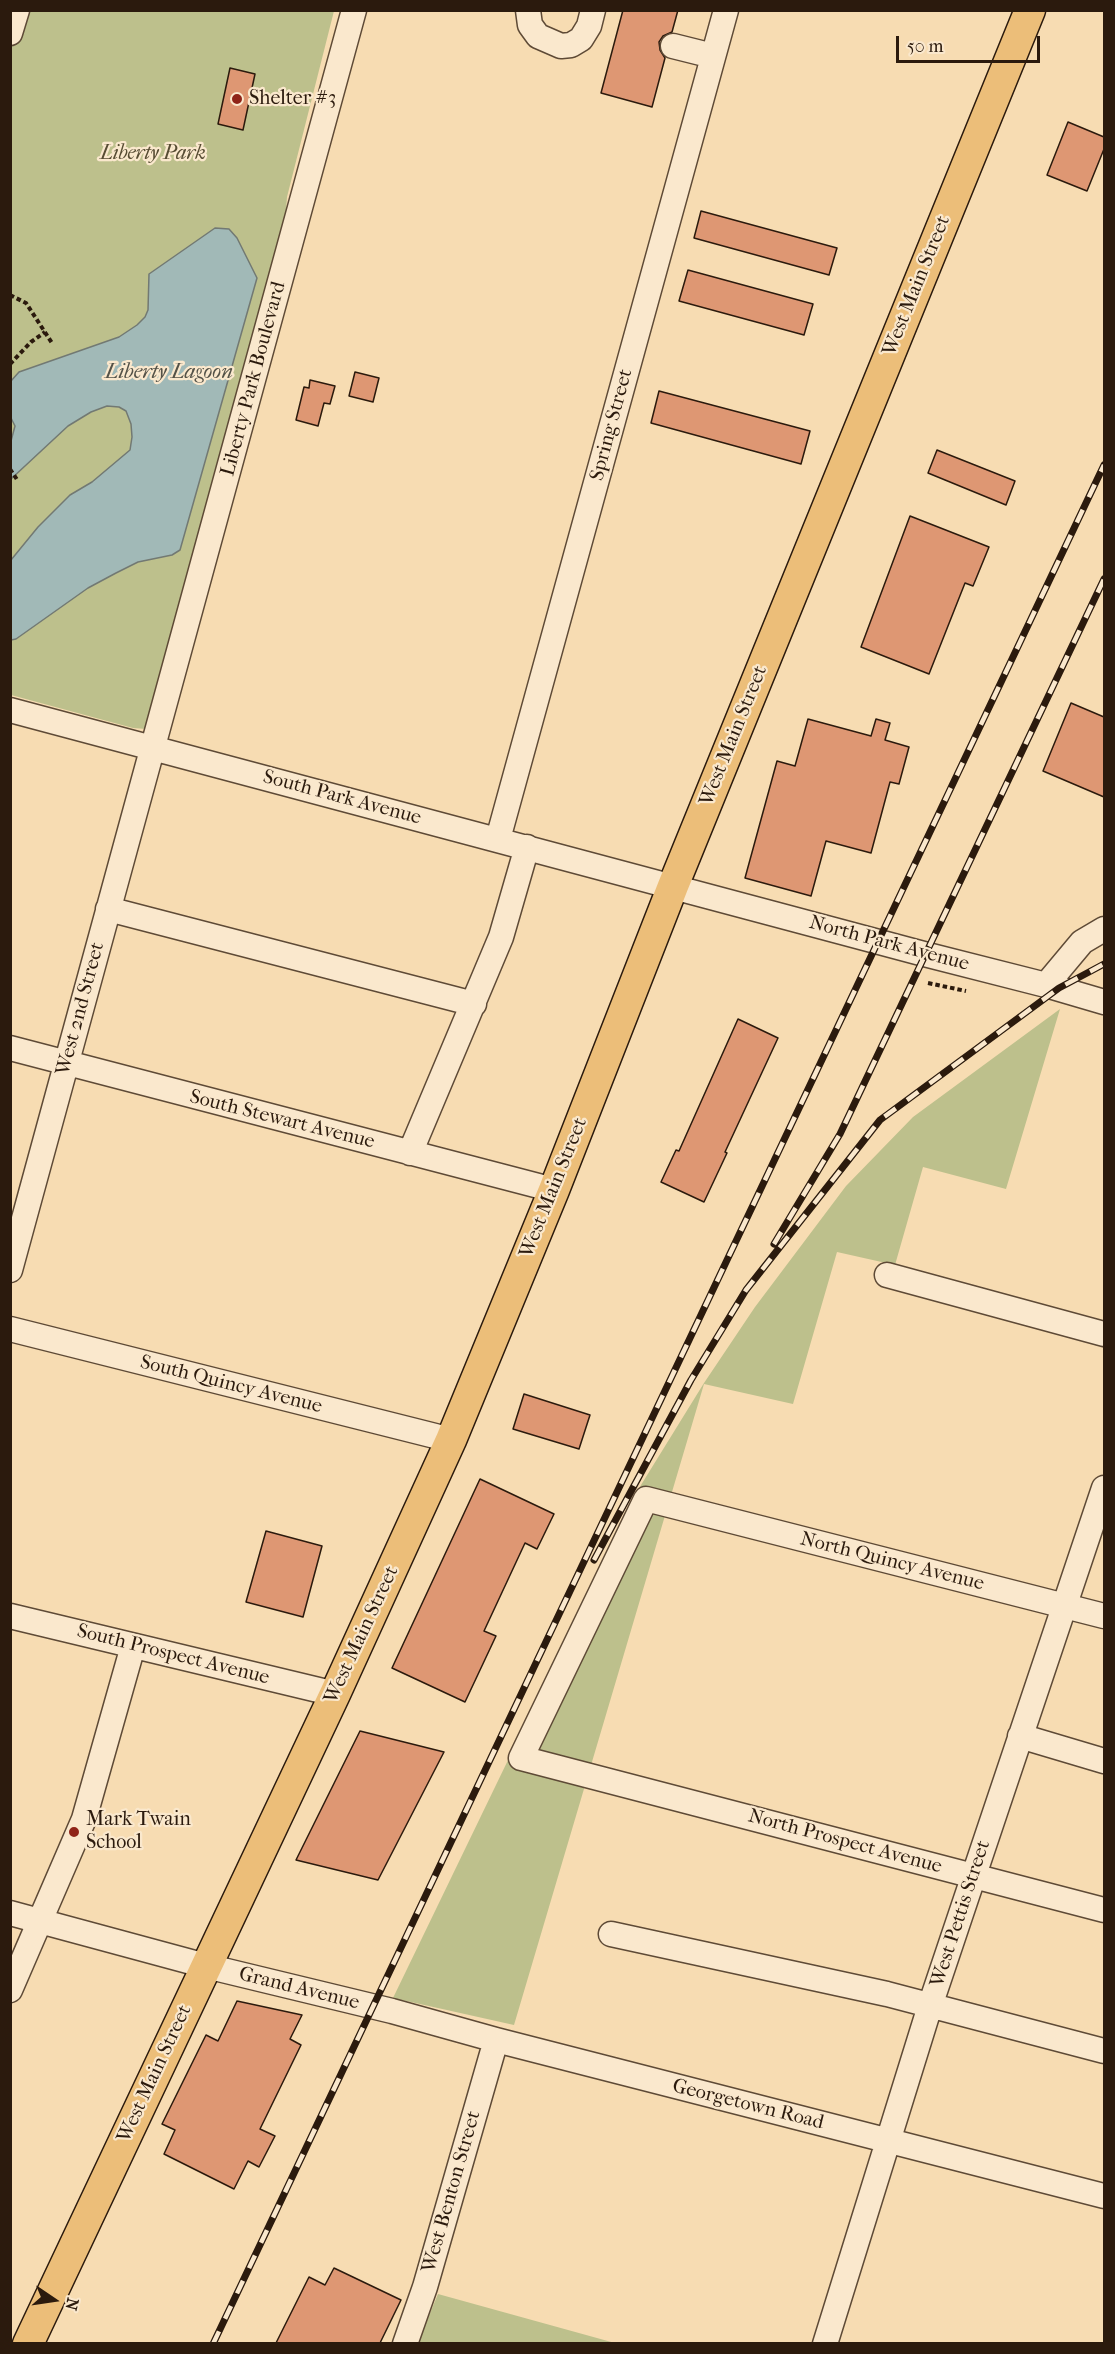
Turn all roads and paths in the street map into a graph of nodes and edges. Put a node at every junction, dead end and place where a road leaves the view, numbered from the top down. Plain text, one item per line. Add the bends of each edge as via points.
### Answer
1 (17, 10) edge
2 (354, 10) edge
3 (528, 10) edge
4 (593, 10) edge
5 (726, 10) edge
6 (1030, 10) edge
7 (10, 33) edge
8 (672, 46) dead end
9 (713, 56) junction
10 (10, 295) edge
11 (45, 332) junction
12 (52, 343) dead end
13 (10, 364) edge
14 (10, 469) edge
15 (18, 481) dead end
16 (10, 710) edge
17 (152, 747) junction
18 (498, 839) junction
19 (527, 847) junction
20 (673, 886) junction
21 (108, 909) junction
22 (1104, 929) edge
23 (928, 983) dead end
24 (1047, 985) junction
25 (966, 991) dead end
26 (1104, 1002) edge
27 (474, 1004) junction
28 (10, 1048) edge
29 (67, 1063) junction
30 (410, 1152) junction
31 (554, 1190) junction
32 (10, 1270) edge
33 (887, 1275) dead end
34 (10, 1329) edge
35 (1104, 1334) edge
36 (451, 1440) junction
37 (1104, 1488) edge
38 (1064, 1606) junction
39 (10, 1616) edge
40 (1104, 1616) edge
41 (578, 1640) joint
42 (133, 1646) junction
43 (335, 1694) junction
44 (1020, 1736) junction
45 (1104, 1761) edge
46 (973, 1876) junction
47 (1104, 1910) edge
48 (10, 1913) edge
49 (41, 1921) junction
50 (611, 1934) dead end
51 (207, 1966) junction
52 (10, 1990) edge
53 (930, 2006) junction
54 (392, 2011) joint
55 (496, 2040) junction
56 (1104, 2051) edge
57 (888, 2141) junction
58 (1104, 2196) edge
59 (28, 2343) edge
60 (405, 2343) edge
61 (825, 2343) edge

1 - 7 street
2 - 17 street, Liberty Park Boulevard
3 - 4 street via 530,26 538,36 561,46 580,39
5 - 9 street, Spring Street
6 - 20 main road, West Main Street
8 - 9 street
9 - 18 street, Spring Street
10 - 11 path via 26,303
11 - 12 path
11 - 13 path
14 - 15 path
16 - 17 street, South Park Avenue
17 - 18 street, South Park Avenue
17 - 21 street, West 2nd Street
18 - 19 street, South Park Avenue
19 - 20 street, South Park Avenue
19 - 27 street via 501,936
20 - 24 street, North Park Avenue
20 - 31 main road, West Main Street
21 - 27 street
21 - 29 street, West 2nd Street
22 - 24 street via 1082,942
23 - 25 path
24 - 26 street, North Park Avenue
27 - 30 street
28 - 29 street, South Stewart Avenue
29 - 30 street, South Stewart Avenue
29 - 32 street, West 2nd Street
30 - 31 street, South Stewart Avenue
31 - 36 main road, West Main Street
33 - 35 street
34 - 36 street, South Quincy Avenue
36 - 43 main road, West Main Street
37 - 38 street, West Pettis Street
38 - 40 street, North Quincy Avenue
38 - 41 street, North Quincy Avenue via 646,1499
38 - 44 street, West Pettis Street
39 - 42 street, South Prospect Avenue
41 - 46 street, North Prospect Avenue via 521,1758
42 - 43 street, South Prospect Avenue
42 - 49 street via 84,1819
43 - 51 main road, West Main Street
44 - 45 street
44 - 46 street, West Pettis Street
46 - 47 street, North Prospect Avenue
46 - 53 street, West Pettis Street
48 - 49 street, Grand Avenue
49 - 51 street, Grand Avenue
49 - 52 street
50 - 53 street
51 - 54 street, Grand Avenue
51 - 59 main road, West Main Street
53 - 56 street
53 - 57 street, West Pettis Street
54 - 55 street, Georgetown Road
55 - 57 street, Georgetown Road
55 - 60 street, West Benton Street via 425,2287
57 - 58 street, Georgetown Road
57 - 61 street, West Pettis Street

